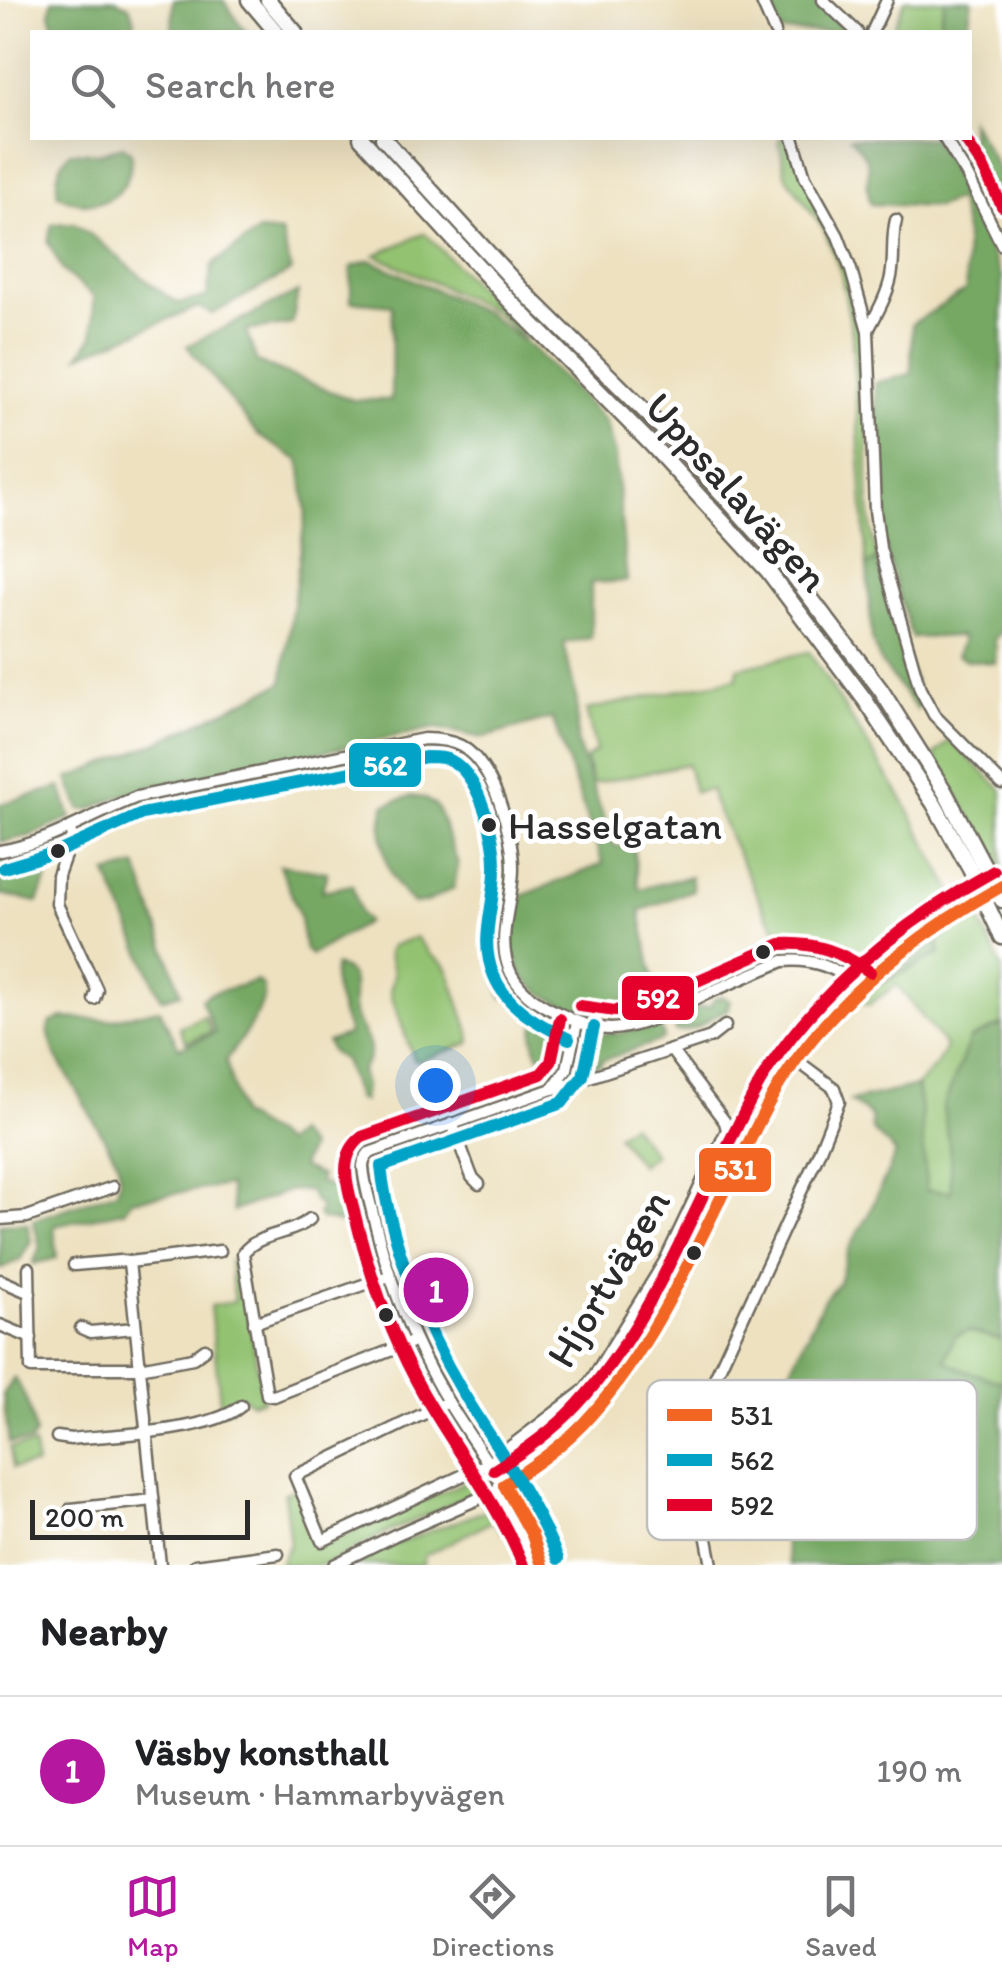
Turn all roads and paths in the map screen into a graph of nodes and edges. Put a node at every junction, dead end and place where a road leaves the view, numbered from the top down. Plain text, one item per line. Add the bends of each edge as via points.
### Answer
1 (249, 0) edge
2 (268, 0) edge
3 (760, 0) edge
4 (823, 0) edge
5 (887, 0) edge
6 (274, 30) edge
7 (293, 30) edge
8 (774, 30) edge
9 (856, 30) edge
10 (873, 30) edge
11 (363, 140) edge
12 (384, 140) edge
13 (793, 140) edge
14 (945, 140) edge
15 (896, 220) dead end
16 (1002, 245) edge
17 (868, 331) junction
18 (1002, 784) edge
19 (69, 828) junction
20 (0, 851) edge
21 (974, 900) dead end
22 (1002, 900) edge
23 (1002, 937) edge
24 (860, 986) junction
25 (94, 999) dead end
26 (577, 1022) junction
27 (725, 1026) dead end
28 (670, 1050) junction
29 (796, 1060) junction
30 (552, 1089) junction
31 (452, 1123) junction
32 (479, 1184) dead end
33 (113, 1187) dead end
34 (0, 1219) edge
35 (310, 1219) dead end
36 (220, 1250) dead end
37 (129, 1262) junction
38 (74, 1264) dead end
39 (28, 1268) dead end
40 (388, 1276) junction
41 (0, 1280) edge
42 (30, 1293) junction
43 (254, 1323) junction
44 (0, 1325) edge
45 (81, 1328) dead end
46 (135, 1328) junction
47 (31, 1338) junction
48 (415, 1341) junction
49 (205, 1349) dead end
50 (139, 1368) junction
51 (714, 1380) edge
52 (448, 1402) junction
53 (241, 1406) dead end
54 (146, 1432) junction
55 (56, 1438) dead end
56 (488, 1463) junction
57 (504, 1486) junction
58 (153, 1500) junction
59 (71, 1509) dead end
60 (706, 1540) edge
61 (278, 1554) dead end
62 (160, 1565) edge
63 (196, 1565) edge
64 (334, 1565) edge
65 (542, 1565) edge
66 (710, 1565) edge

1 - 6 highway
2 - 7 highway
3 - 8 street
4 - 9 street
5 - 10 street
11 - 23 highway, Uppsalavägen via 768,571 934,804
12 - 22 highway, Uppsalavägen via 780,558 881,690
13 - 17 street via 838,236
14 - 16 street
15 - 17 street via 892,275
17 - 18 street via 874,510 920,688 934,715
19 - 20 street
19 - 25 street via 57,904 97,990
19 - 26 street via 137,797 424,739 450,741 481,764 511,844 503,934 509,970 522,991
21 - 24 street
24 - 26 street via 816,962 783,960 643,1024 615,1029
24 - 29 street
26 - 30 street via 567,1069
27 - 28 street
28 - 30 street
28 - 56 street, Hjortvägen via 725,1122 725,1136 662,1265 586,1388
29 - 51 street via 834,1088 839,1102
29 - 57 street via 647,1342 603,1404
30 - 31 street
31 - 32 street
31 - 40 street via 364,1160
33 - 34 street via 27,1217
35 - 43 street via 250,1243 242,1253
36 - 37 street
37 - 38 street
37 - 46 street
39 - 42 street
40 - 43 street
40 - 48 street
41 - 42 street
42 - 47 street
43 - 48 street via 267,1395 274,1396
44 - 47 street
45 - 46 street
46 - 50 street
47 - 50 street via 31,1368
48 - 52 street
49 - 50 street via 193,1358
50 - 54 street
52 - 56 street
52 - 56 street, Hjortvägen via 295,1476 322,1541
53 - 54 street via 188,1426
54 - 55 street
54 - 58 street
56 - 57 street
57 - 64 street
57 - 65 street
58 - 59 street
58 - 62 street
60 - 66 street
61 - 63 street

